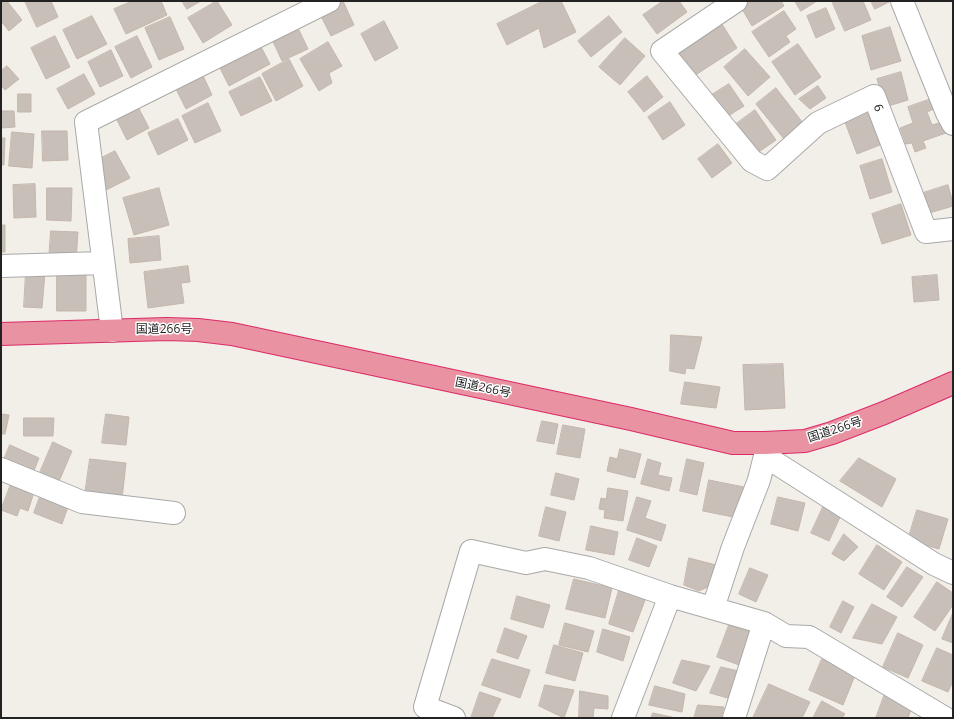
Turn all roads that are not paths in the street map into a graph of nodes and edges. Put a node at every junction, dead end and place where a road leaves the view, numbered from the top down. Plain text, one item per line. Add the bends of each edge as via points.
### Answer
1 (329, 1) edge
2 (736, 1) edge
3 (902, 1) edge
4 (953, 124) edge
5 (953, 229) edge
6 (104, 263) junction
7 (1, 266) edge
8 (112, 331) junction
9 (1, 334) edge
10 (953, 383) edge
11 (765, 450) junction
12 (1, 469) edge
13 (174, 513) dead end
14 (953, 572) edge
15 (670, 596) junction
16 (713, 608) junction
17 (764, 623) junction
18 (454, 718) edge
19 (623, 718) edge
20 (734, 718) edge
21 (945, 718) edge

1 - 6 street via 86,122
2 - 5 street, 6 via 662,51 752,161 767,169 818,123 874,96 926,232
3 - 4 street
6 - 7 street
6 - 8 street
8 - 9 highway, 国道266号
8 - 11 highway, 国道266号 via 175,329 232,334
10 - 11 highway, 国道266号 via 832,433
11 - 14 street via 934,564
11 - 16 street via 759,480 732,547
12 - 13 street via 82,502
15 - 16 street
15 - 18 street via 589,568 545,559 526,563 471,551 425,707
15 - 19 street
16 - 17 street
17 - 20 street
17 - 21 street via 786,636 809,637

